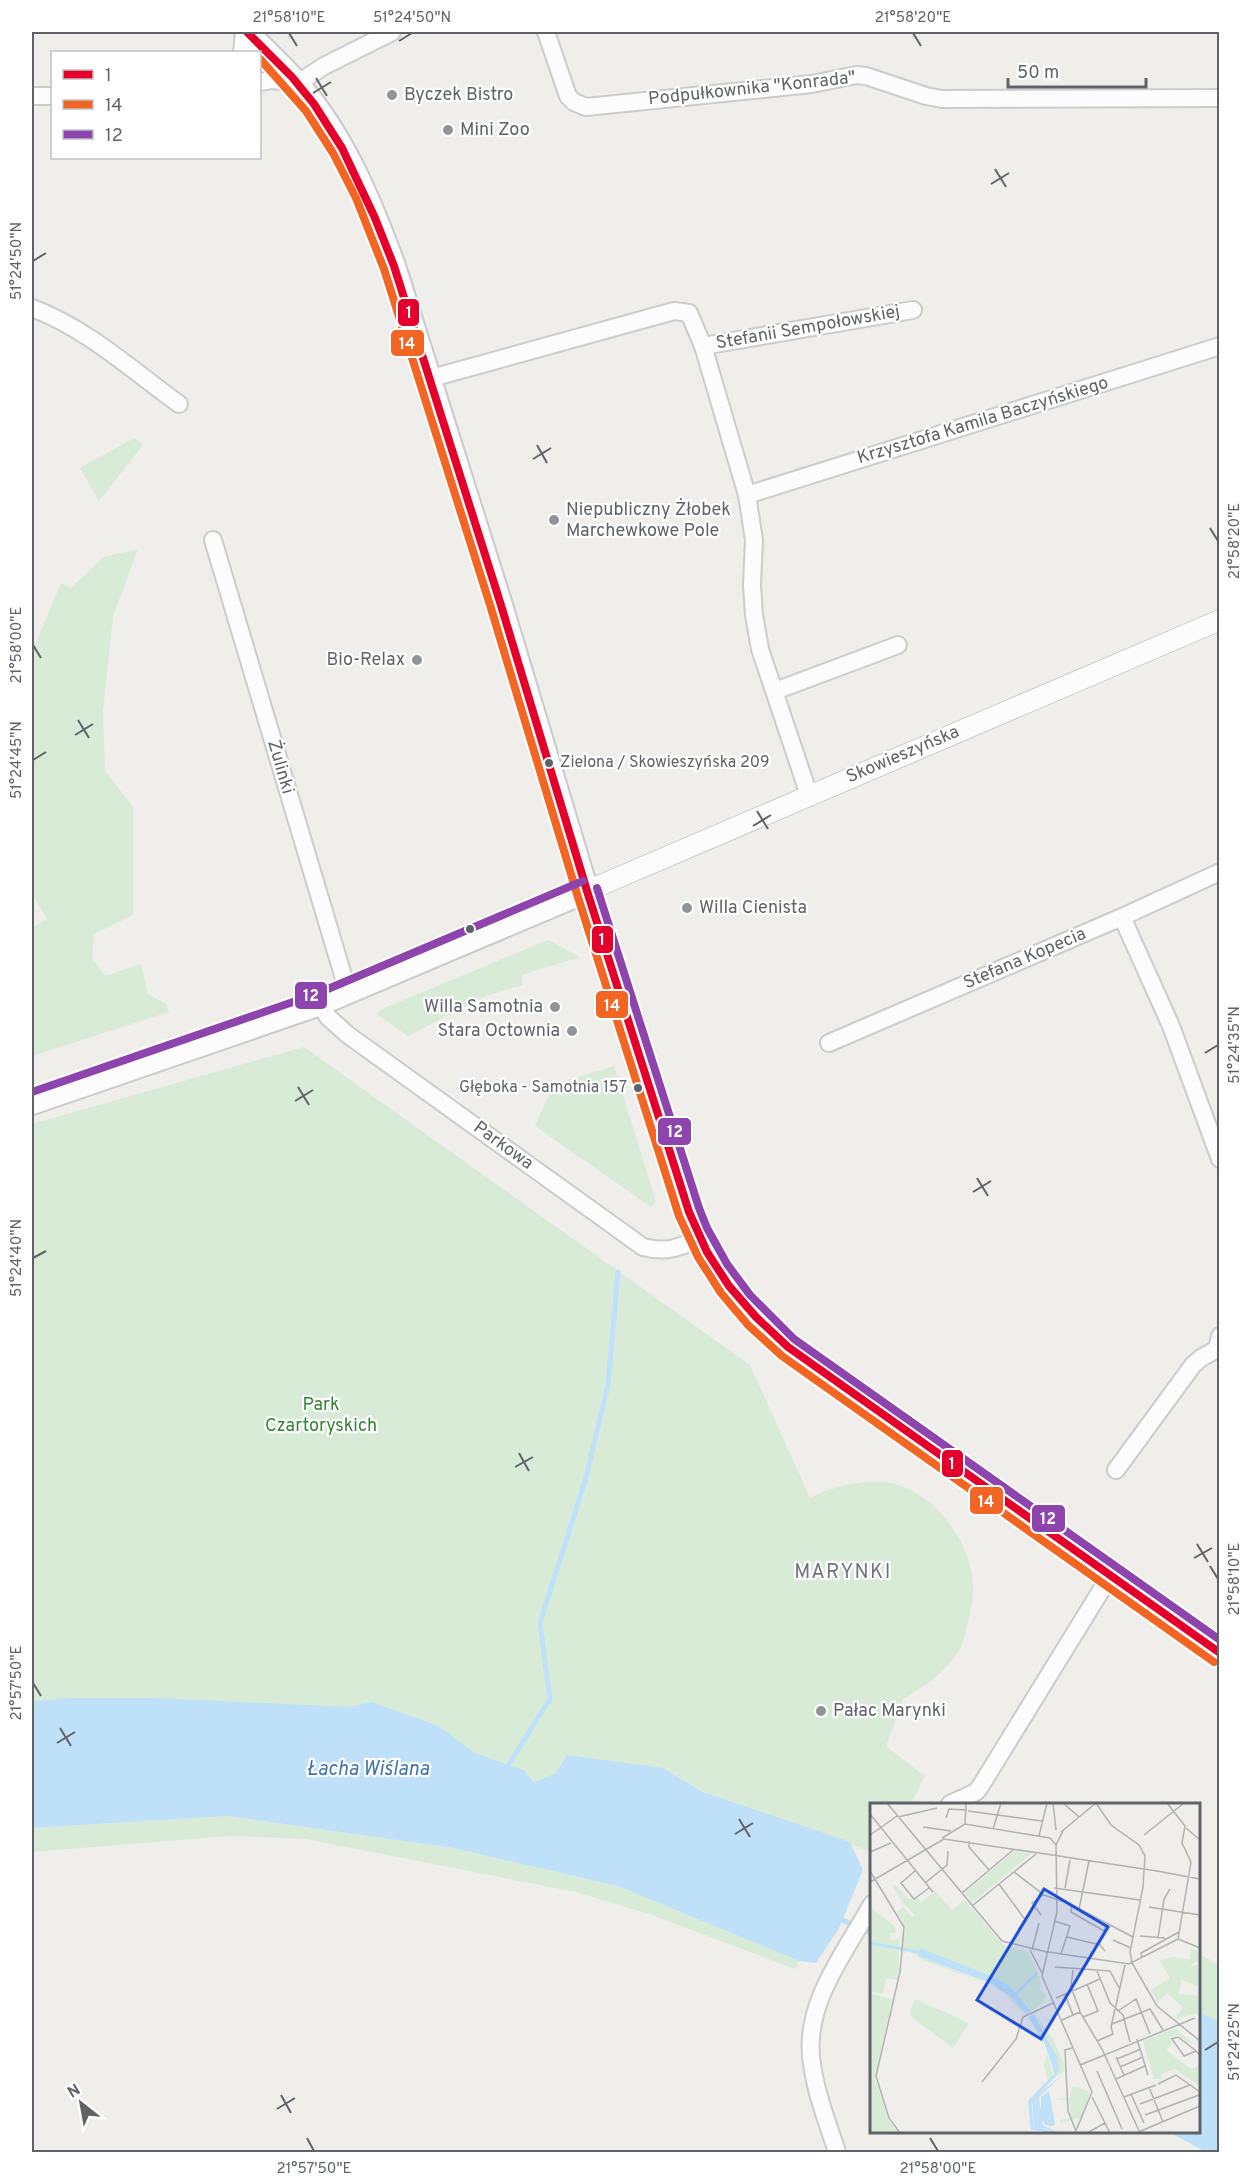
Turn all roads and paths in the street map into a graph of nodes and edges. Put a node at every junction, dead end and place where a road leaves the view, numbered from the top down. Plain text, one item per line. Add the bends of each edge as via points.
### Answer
1 (245, 32) edge
2 (392, 32) edge
3 (546, 32) edge
4 (242, 51) edge
5 (261, 82) edge
6 (298, 83) junction
7 (51, 96) edge
8 (1220, 98) edge
9 (33, 100) edge
10 (32, 308) edge
11 (913, 310) dead end
12 (703, 346) junction
13 (1220, 346) edge
14 (428, 379) junction
15 (179, 404) dead end
16 (747, 495) junction
17 (213, 540) dead end
18 (1220, 620) edge
19 (898, 645) dead end
20 (775, 691) junction
21 (809, 795) junction
22 (1220, 872) edge
23 (587, 891) junction
24 (1122, 917) junction
25 (348, 993) junction
26 (320, 1004) junction
27 (829, 1043) dead end
28 (32, 1103) edge
29 (1220, 1159) edge
30 (700, 1238) junction
31 (1219, 1346) edge
32 (1116, 1470) dead end
33 (1110, 1576) junction
34 (1220, 1653) edge
35 (952, 1803) edge
36 (868, 1910) edge
37 (837, 2152) edge

1 - 4 street
1 - 6 main road
2 - 6 street
3 - 8 street, Podpułkownika "Konrada" via 568,96 586,106 812,84 856,75 942,99
5 - 6 street
6 - 14 main road via 340,142 360,180 394,266
7 - 9 street
10 - 15 street via 80,332
11 - 12 street, Stefanii Sempołowskiej
12 - 14 street via 689,313 674,310
12 - 16 street
13 - 16 street, Krzysztofa Kamila Baczyńskiego
14 - 23 main road
16 - 20 street via 754,540 754,615 760,649
17 - 25 street, Żulinki
18 - 21 street, Skowieszyńska
19 - 20 street
20 - 21 street
21 - 23 street, Skowieszyńska
22 - 24 street, Stefana Kopecia
23 - 25 main road
23 - 30 main road
24 - 27 street, Stefana Kopecia
24 - 29 street via 1171,1026
25 - 26 main road
26 - 28 main road
26 - 30 street, Parkowa via 348,1035 643,1247 659,1251
30 - 33 main road via 724,1281 762,1327
31 - 32 street via 1193,1365
33 - 34 main road
33 - 35 street via 980,1787
36 - 37 street via 824,1987 811,2031 811,2063

